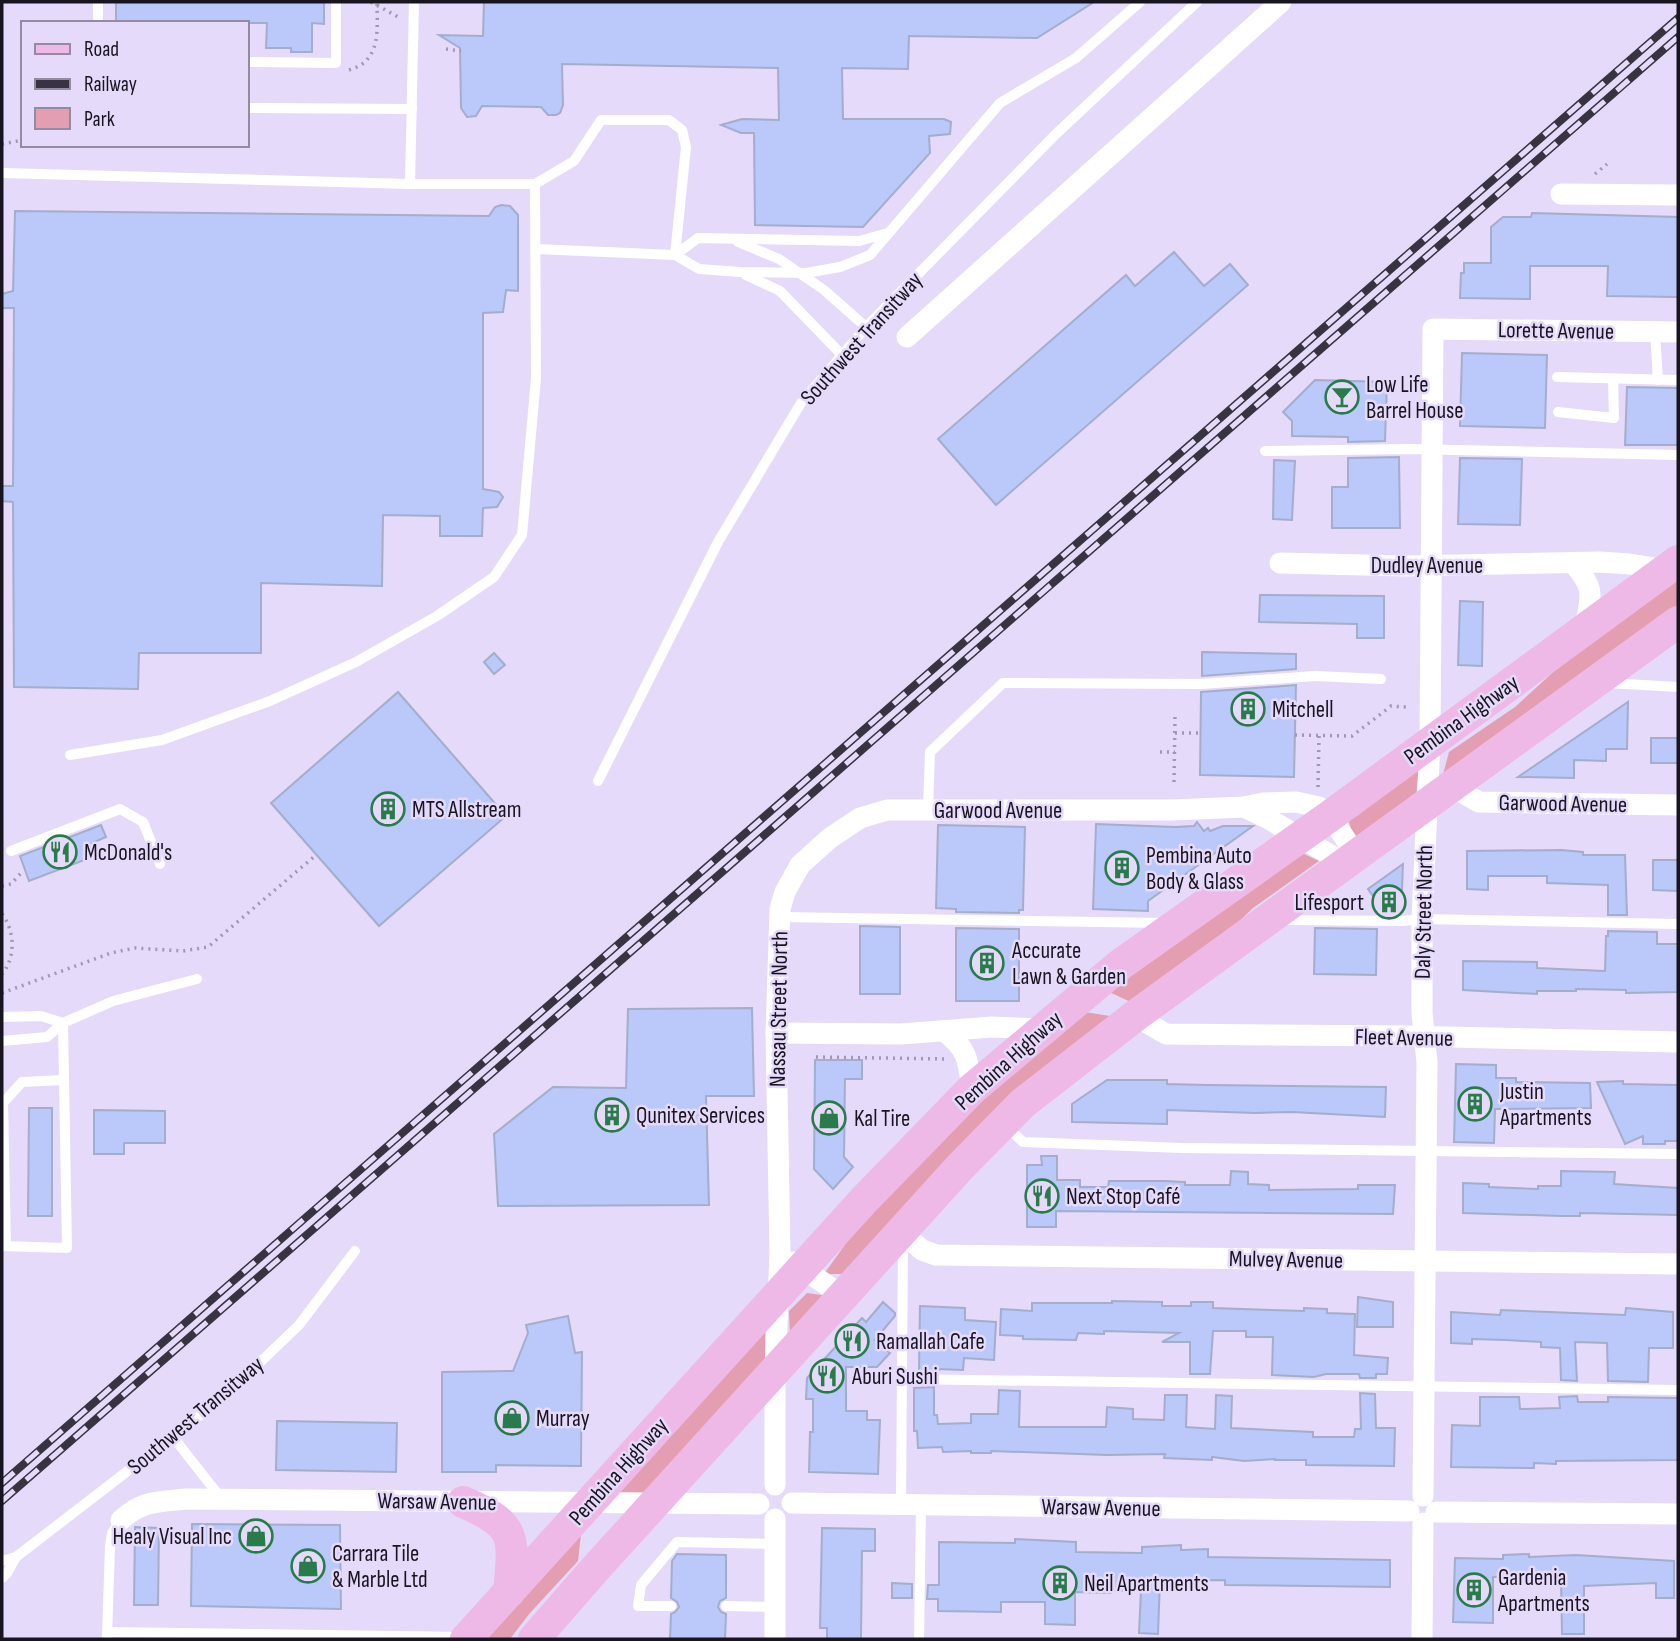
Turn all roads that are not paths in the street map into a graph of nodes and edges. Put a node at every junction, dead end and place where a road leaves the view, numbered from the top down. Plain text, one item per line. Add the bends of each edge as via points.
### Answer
1 (99, 2) edge
2 (336, 2) edge
3 (414, 2) edge
4 (1140, 2) edge
5 (1197, 2) edge
6 (1281, 2) edge
7 (98, 21) edge
8 (248, 62) edge
9 (248, 108) edge
10 (412, 109) junction
11 (2, 173) edge
12 (410, 184) junction
13 (535, 184) junction
14 (1561, 194) dead end
15 (1678, 195) edge
16 (888, 233) junction
17 (732, 240) junction
18 (536, 249) junction
19 (675, 255) junction
20 (740, 272) junction
21 (799, 273) junction
22 (866, 327) junction
23 (1433, 329) joint
24 (1655, 332) junction
25 (1678, 332) edge
26 (907, 337) dead end
27 (842, 355) junction
28 (1557, 377) dead end
29 (1613, 379) junction
30 (1658, 380) junction
31 (1678, 380) edge
32 (1558, 412) dead end
33 (1433, 449) junction
34 (1265, 451) dead end
35 (1678, 455) edge
36 (1280, 563) dead end
37 (1574, 564) junction
38 (1432, 566) junction
39 (1672, 566) edge
40 (1678, 622) edge
41 (1585, 629) junction
42 (1381, 679) dead end
43 (1595, 682) junction
44 (1678, 687) edge
45 (1430, 741) junction
46 (70, 755) dead end
47 (598, 781) dead end
48 (1452, 787) junction
49 (1324, 804) junction
50 (1678, 805) edge
51 (1426, 806) junction
52 (1244, 807) junction
53 (928, 810) junction
54 (1300, 837) junction
55 (11, 851) dead end
56 (1351, 860) junction
57 (160, 864) dead end
58 (785, 892) joint
59 (779, 917) junction
60 (1422, 919) junction
61 (1268, 920) junction
62 (1178, 924) junction
63 (1678, 924) edge
64 (197, 979) dead end
65 (1067, 1007) junction
66 (1135, 1016) junction
67 (2, 1017) edge
68 (63, 1023) junction
69 (1042, 1029) junction
70 (944, 1031) junction
71 (776, 1032) junction
72 (1425, 1037) junction
73 (2, 1041) edge
74 (1678, 1042) edge
75 (64, 1080) junction
76 (972, 1089) junction
77 (2, 1102) edge
78 (1002, 1122) junction
79 (1426, 1151) junction
80 (1678, 1154) edge
81 (3, 1171) edge
82 (902, 1232) junction
83 (4, 1246) edge
84 (355, 1251) dead end
85 (791, 1261) junction
86 (1426, 1261) junction
87 (1678, 1264) edge
88 (779, 1292) junction
89 (843, 1296) junction
90 (775, 1371) junction
91 (903, 1379) junction
92 (1422, 1386) junction
93 (1678, 1390) edge
94 (173, 1437) junction
95 (775, 1485) junction
96 (222, 1500) junction
97 (463, 1502) junction
98 (589, 1503) junction
99 (792, 1503) junction
100 (655, 1504) junction
101 (759, 1504) junction
102 (911, 1505) junction
103 (1423, 1510) junction
104 (1678, 1514) edge
105 (775, 1519) junction
106 (121, 1520) joint
107 (774, 1544) junction
108 (16, 1557) junction
109 (2, 1561) edge
110 (2, 1578) edge
111 (583, 1584) junction
112 (509, 1592) junction
113 (671, 1606) dead end
114 (726, 1606) dead end
115 (775, 1607) junction
116 (107, 1636) edge
117 (467, 1638) edge
118 (534, 1639) edge
119 (775, 1639) edge
120 (919, 1639) edge
121 (1422, 1639) edge

1 - 7 lane
2 - 8 lane via 336,63
3 - 10 lane
4 - 16 lane via 1076,58 1000,103
5 - 22 lane, Southwest Transitway via 1056,134
6 - 26 street
9 - 10 lane
10 - 12 lane
11 - 12 lane
12 - 13 lane
13 - 18 lane
13 - 19 lane via 574,161 601,120 669,120 682,131 686,147
14 - 15 street
16 - 17 lane via 859,241
16 - 21 lane via 870,255 841,267
17 - 19 lane via 698,238
17 - 21 lane via 779,259
18 - 19 lane
18 - 46 lane via 536,378 522,535 494,577 356,662 270,701 162,740
19 - 20 lane via 699,269
20 - 21 lane
20 - 27 lane via 780,291
21 - 22 lane
22 - 27 lane, Southwest Transitway
23 - 24 street, Lorette Avenue
23 - 33 street, Daly Street North
24 - 25 street, Lorette Avenue
24 - 30 lane
27 - 47 lane, Southwest Transitway via 801,403 718,541
28 - 29 lane
29 - 30 lane
29 - 32 lane via 1614,418
30 - 31 lane
33 - 34 lane
33 - 35 lane
33 - 38 street, Daly Street North
36 - 38 street, Dudley Avenue
37 - 38 street, Dudley Avenue
37 - 39 street, Dudley Avenue
37 - 41 street via 1588,581
38 - 45 street, Daly Street North
39 - 41 main road, Pembina Highway
40 - 43 main road, Pembina Highway
41 - 45 main road, Pembina Highway
42 - 53 lane via 1315,676 1201,684 1003,683 930,752
43 - 44 lane
43 - 48 main road, Pembina Highway
45 - 49 main road, Pembina Highway
45 - 51 street, Daly Street North
48 - 50 street, Garwood Avenue via 1479,802
48 - 51 main road, Pembina Highway
49 - 52 street, Garwood Avenue
49 - 54 main road, Pembina Highway
49 - 56 street
51 - 56 main road, Pembina Highway
51 - 60 street, Daly Street North
52 - 53 street, Garwood Avenue
52 - 54 street
53 - 58 street, Garwood Avenue via 887,810 860,818 800,864
54 - 56 street
54 - 62 main road, Pembina Highway
55 - 57 lane via 120,809 143,822
56 - 61 main road, Pembina Highway
58 - 59 street, Nassau Street North
59 - 62 lane
59 - 71 street, Nassau Street North
60 - 61 lane
60 - 63 lane
60 - 72 street, Daly Street North
61 - 66 main road, Pembina Highway
62 - 65 main road, Pembina Highway
64 - 68 lane via 113,1001
65 - 66 main road via 1114,1004
65 - 69 main road, Pembina Highway
66 - 72 street, Fleet Avenue via 1166,1034
66 - 78 main road, Pembina Highway
67 - 68 lane via 41,1016
68 - 73 lane via 47,1037
68 - 75 lane
69 - 70 street
69 - 76 main road, Pembina Highway
70 - 71 street
70 - 76 street via 968,1058
71 - 85 street, Nassau Street North
72 - 74 street, Fleet Avenue
72 - 79 street, Daly Street North
75 - 77 lane via 22,1082
75 - 83 lane via 67,1248
76 - 85 main road, Pembina Highway
77 - 81 lane
78 - 79 lane via 1023,1142
78 - 82 main road, Pembina Highway
79 - 80 lane
79 - 86 street, Daly Street North
81 - 83 lane
82 - 86 street, Mulvey Avenue via 922,1250 936,1255
82 - 89 main road, Pembina Highway
82 - 91 lane
84 - 94 lane, Southwest Transitway via 299,1325 225,1396
85 - 88 main road, Pembina Highway
85 - 89 street
86 - 87 street, Mulvey Avenue
86 - 92 street, Daly Street North
88 - 90 street
88 - 98 main road, Pembina Highway
89 - 90 main road, Pembina Highway
90 - 95 street
90 - 100 main road, Pembina Highway
91 - 92 lane
91 - 102 lane
92 - 93 lane
92 - 103 street, Daly Street North
94 - 96 lane
94 - 108 lane, Southwest Transitway
95 - 99 street via 786,1489
95 - 101 street via 761,1493
96 - 97 street, Warsaw Avenue
96 - 106 street, Warsaw Avenue via 147,1503
97 - 98 street, Warsaw Avenue
97 - 112 main road via 489,1513 506,1528 513,1548
98 - 100 street, Warsaw Avenue
98 - 111 main road via 590,1543
98 - 112 main road, Pembina Highway
99 - 102 street, Warsaw Avenue
99 - 105 street via 788,1513
100 - 101 street, Warsaw Avenue
100 - 111 main road, Pembina Highway
101 - 105 street via 763,1513
102 - 103 street, Warsaw Avenue
102 - 120 lane
103 - 104 street, Warsaw Avenue
103 - 121 street, Daly Street North
105 - 107 street
106 - 116 lane via 110,1546
107 - 113 lane via 677,1542 641,1585 638,1606
107 - 115 street
108 - 109 lane, Southwest Transitway
108 - 110 lane, Southwest Transitway
111 - 118 main road, Pembina Highway
112 - 117 main road, Pembina Highway
114 - 115 lane
115 - 119 street
116 - 117 lane

